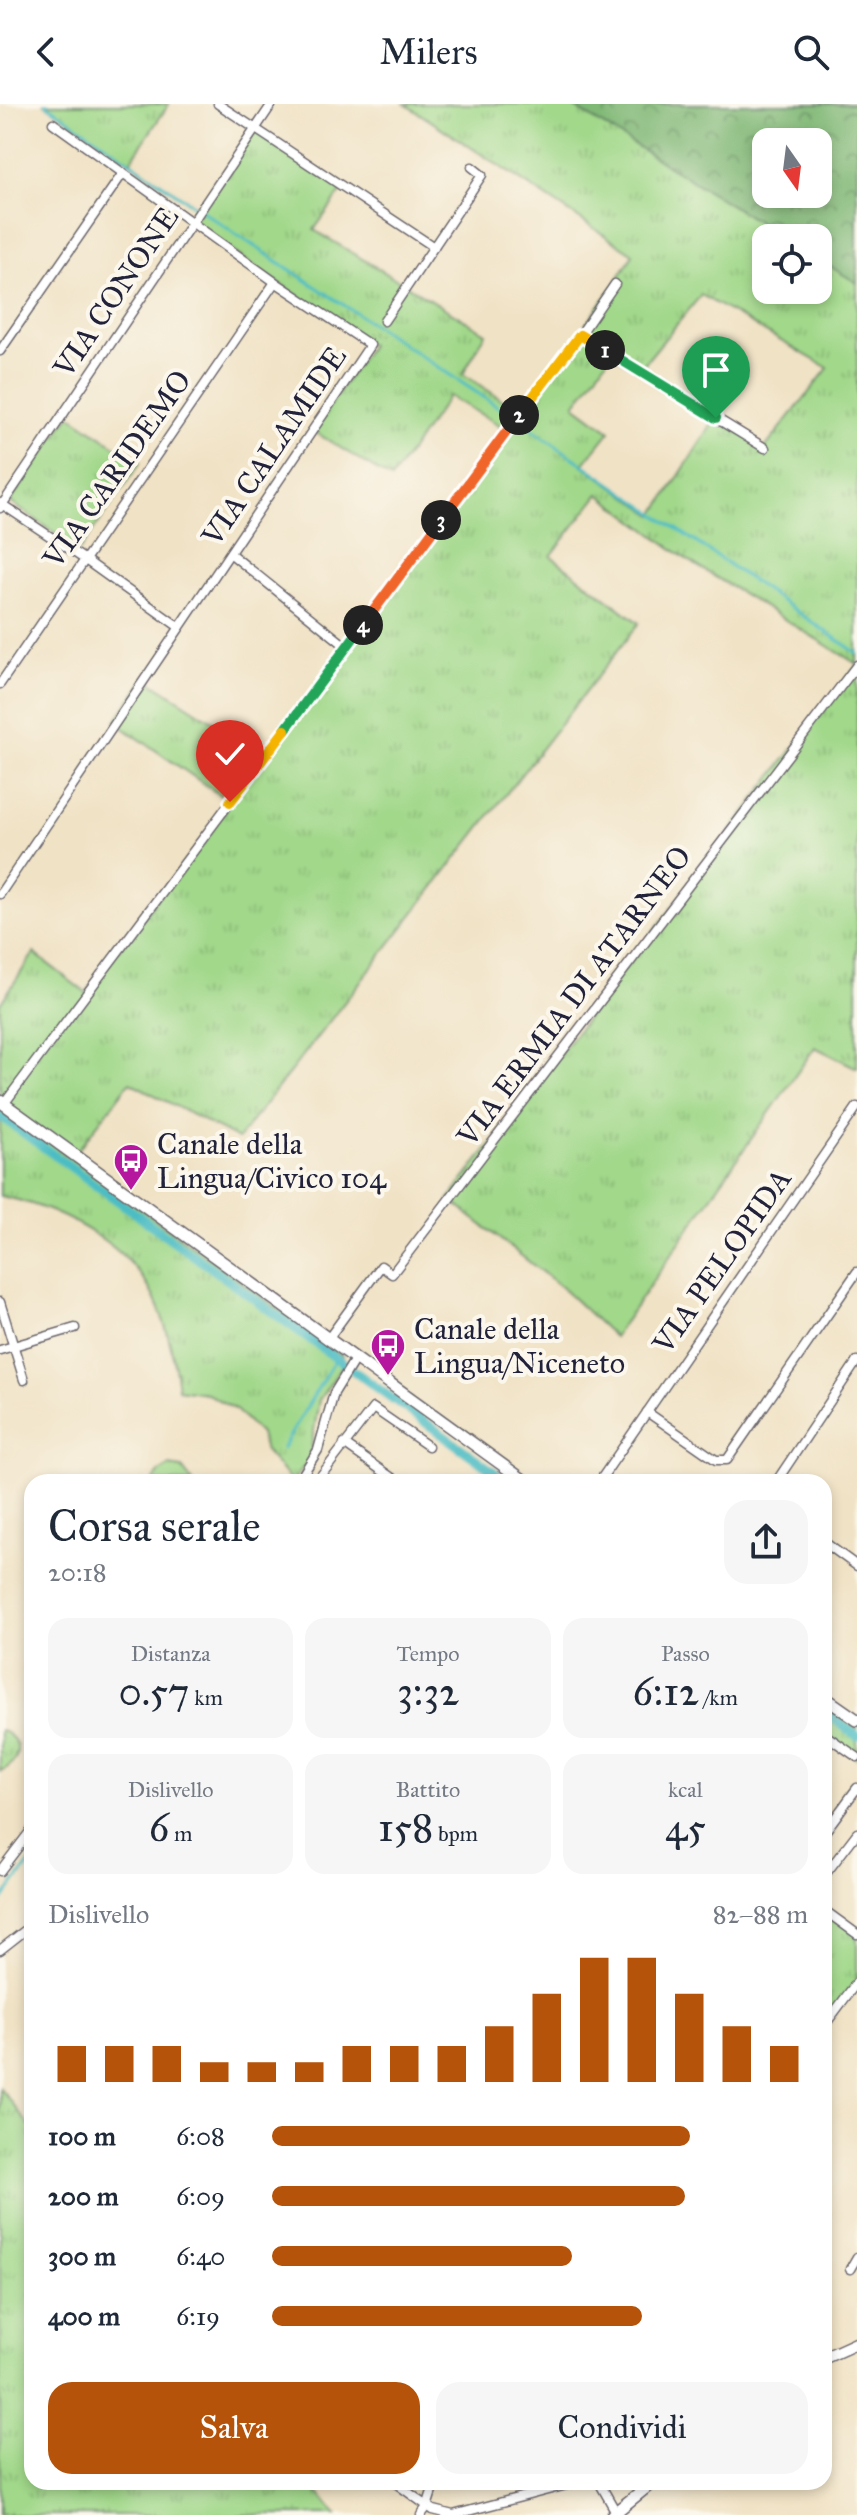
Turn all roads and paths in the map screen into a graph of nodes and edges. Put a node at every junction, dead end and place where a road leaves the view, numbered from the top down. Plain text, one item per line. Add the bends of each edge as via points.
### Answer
1 (218, 104) edge
2 (272, 104) edge
3 (53, 123) dead end
4 (255, 130) junction
5 (472, 167) dead end
6 (123, 173) junction
7 (191, 223) junction
8 (434, 247) junction
9 (275, 282) junction
10 (615, 284) dead end
11 (384, 321) dead end
12 (580, 335) junction
13 (0, 351) edge
14 (765, 448) dead end
15 (1, 505) edge
16 (231, 554) junction
17 (84, 559) junction
18 (179, 627) junction
19 (347, 647) junction
20 (857, 665) edge
21 (0, 684) edge
22 (0, 894) edge
23 (2, 1102) edge
24 (857, 1107) edge
25 (857, 1272) edge
26 (0, 1302) edge
27 (75, 1328) dead end
28 (328, 1339) junction
29 (13, 1346) junction
30 (0, 1350) edge
31 (857, 1361) edge
32 (353, 1362) junction
33 (24, 1380) dead end
34 (647, 1412) junction
35 (344, 1444) junction
36 (428, 1446) dead end
37 (303, 1474) edge
38 (322, 1474) edge
39 (387, 1474) edge
40 (514, 1474) edge
41 (604, 1474) edge
42 (781, 1474) edge
43 (832, 1548) edge
44 (857, 1566) edge
45 (832, 1703) edge
46 (857, 1720) edge
47 (832, 1740) edge
48 (857, 1757) edge
49 (857, 1788) edge
50 (832, 1822) edge
51 (857, 1833) edge
52 (24, 1840) edge
53 (832, 1866) edge
54 (0, 1871) edge
55 (832, 1916) edge
56 (24, 1931) edge
57 (857, 1934) edge
58 (0, 1950) edge
59 (857, 1982) edge
60 (832, 2015) edge
61 (857, 2257) edge
62 (850, 2269) dead end
63 (857, 2343) edge
64 (832, 2354) edge
65 (402, 2490) edge
66 (432, 2490) edge
67 (549, 2490) edge
68 (603, 2490) edge
69 (643, 2490) edge
70 (424, 2511) edge
71 (614, 2514) edge

1 - 4 street
2 - 4 street, VIA CONONE
3 - 6 street, VIA CALAMIDE
4 - 7 street, VIA CONONE
4 - 8 street
5 - 8 street via 482,175
6 - 7 street, VIA CALAMIDE
6 - 13 street
7 - 9 street, VIA CALAMIDE
7 - 15 street, VIA CONONE
8 - 11 street
9 - 16 street, VIA CALAMIDE via 370,345
9 - 17 street, VIA CARIDEMO
10 - 12 street
12 - 14 street
12 - 19 street
15 - 17 street
16 - 18 street, VIA CALAMIDE
16 - 19 street
17 - 18 street
17 - 21 street, VIA CARIDEMO
18 - 22 street, VIA CALAMIDE
19 - 23 street
20 - 28 street, VIA ERMIA DI ATARNEO via 392,1274 381,1266
23 - 28 street
24 - 34 street, VIA PELOPIDA
25 - 34 street via 727,1460 717,1461
26 - 29 street
27 - 29 street
28 - 32 street
29 - 30 street
29 - 33 street
31 - 42 street
32 - 37 street via 332,1397 321,1444
32 - 40 street
34 - 41 street, VIA PELOPIDA
35 - 36 street via 373,1408
35 - 38 street
35 - 39 street
43 - 44 street
45 - 46 street
47 - 48 street
49 - 50 street
51 - 53 street
52 - 54 street
55 - 57 street
56 - 58 street
59 - 60 street
61 - 62 street
63 - 64 street
65 - 70 street
66 - 70 street
67 - 70 street via 467,2513
68 - 71 street
69 - 71 street

